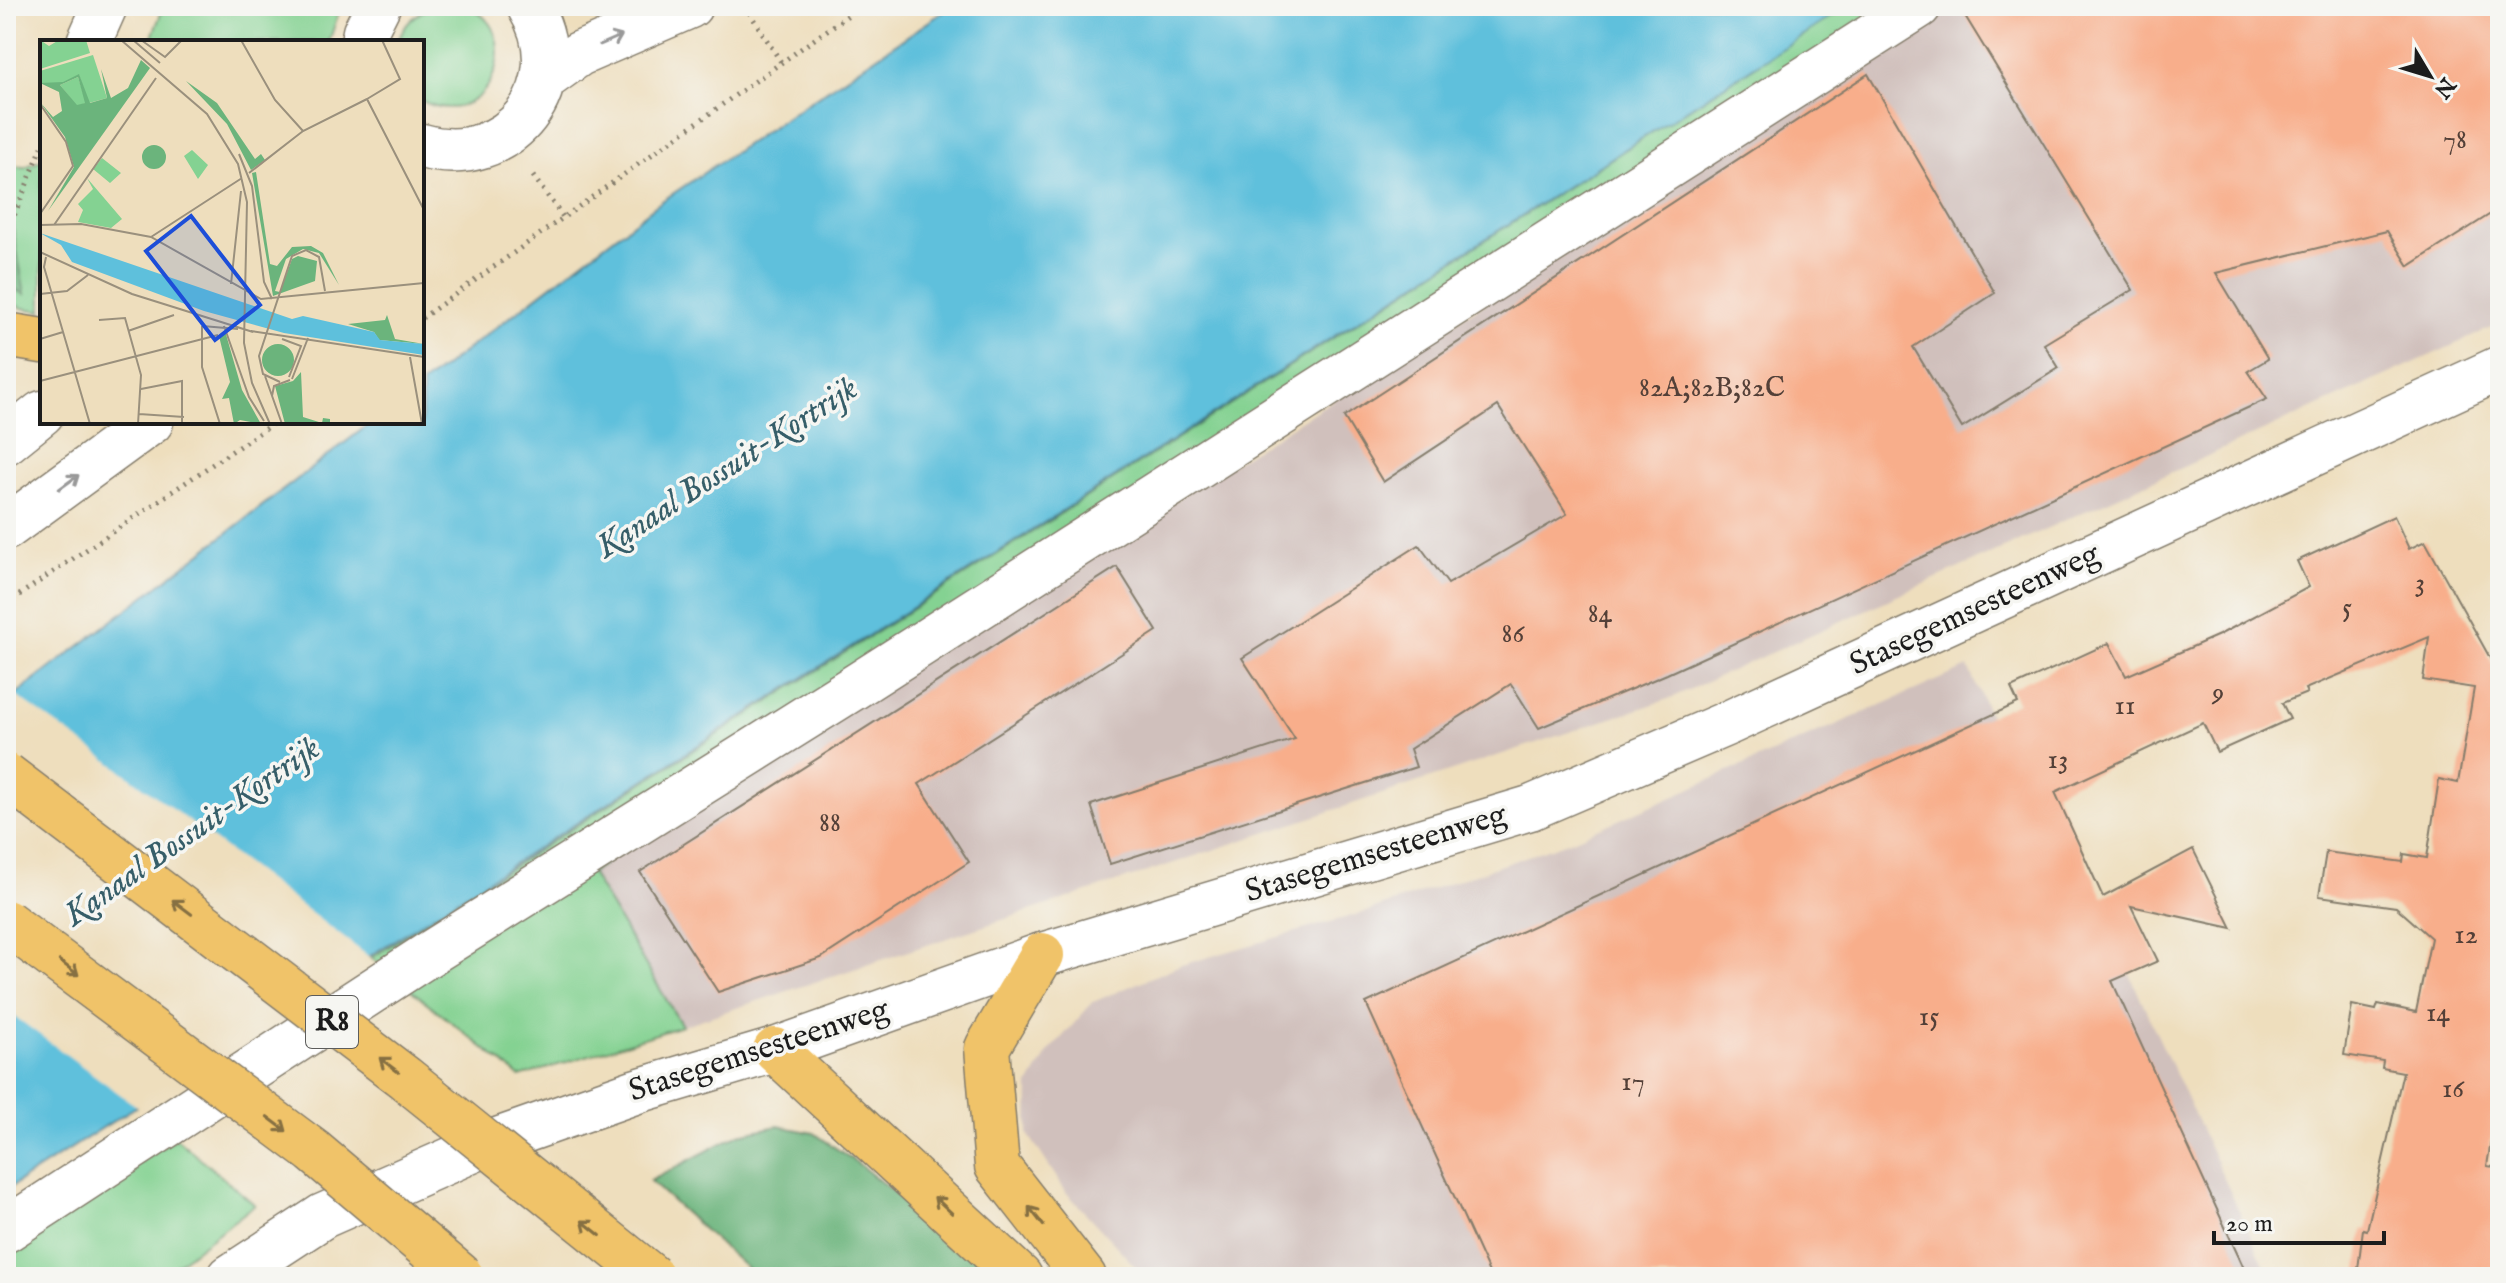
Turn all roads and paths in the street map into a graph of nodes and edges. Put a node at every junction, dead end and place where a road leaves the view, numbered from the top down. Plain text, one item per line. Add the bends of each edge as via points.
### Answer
1 (105, 6) edge
2 (378, 6) edge
3 (529, 6) edge
4 (690, 6) edge
5 (745, 6) edge
6 (861, 6) edge
7 (1919, 6) edge
8 (90, 40) edge
9 (363, 40) edge
10 (781, 62) junction
11 (544, 79) junction
12 (40, 152) edge
13 (427, 154) edge
14 (6, 225) edge
15 (424, 317) edge
16 (6, 335) edge
17 (40, 341) edge
18 (2500, 368) edge
19 (40, 415) edge
20 (148, 424) edge
21 (272, 424) edge
22 (6, 442) edge
23 (6, 528) edge
24 (6, 604) edge
25 (6, 775) edge
26 (6, 922) edge
27 (1042, 955) junction
28 (775, 1050) junction
29 (6, 1230) edge
30 (230, 1277) edge
31 (462, 1277) edge
32 (652, 1277) edge
33 (1020, 1277) edge
34 (1084, 1277) edge

1 - 8 street
2 - 9 street
3 - 11 street via 545,50
11 -> 4 street via 579,54
5 - 10 path
6 - 10 path
7 - 29 street via 429,954
10 - 15 path
11 - 13 street via 535,103 503,137 474,149
12 - 14 path via 10,226
16 - 17 highway
18 - 27 street, Stasegemsesteenweg via 1728,723 1530,808
19 - 22 street
23 -> 20 street
21 - 24 path
32 -> 25 highway, R8, bridge via 405,1078
26 -> 31 highway, bridge via 313,1151
27 - 28 street, Stasegemsesteenweg
34 -> 27 highway via 997,1166 987,1048
28 - 30 street, Stasegemsesteenweg via 489,1143 323,1216
33 -> 28 highway

